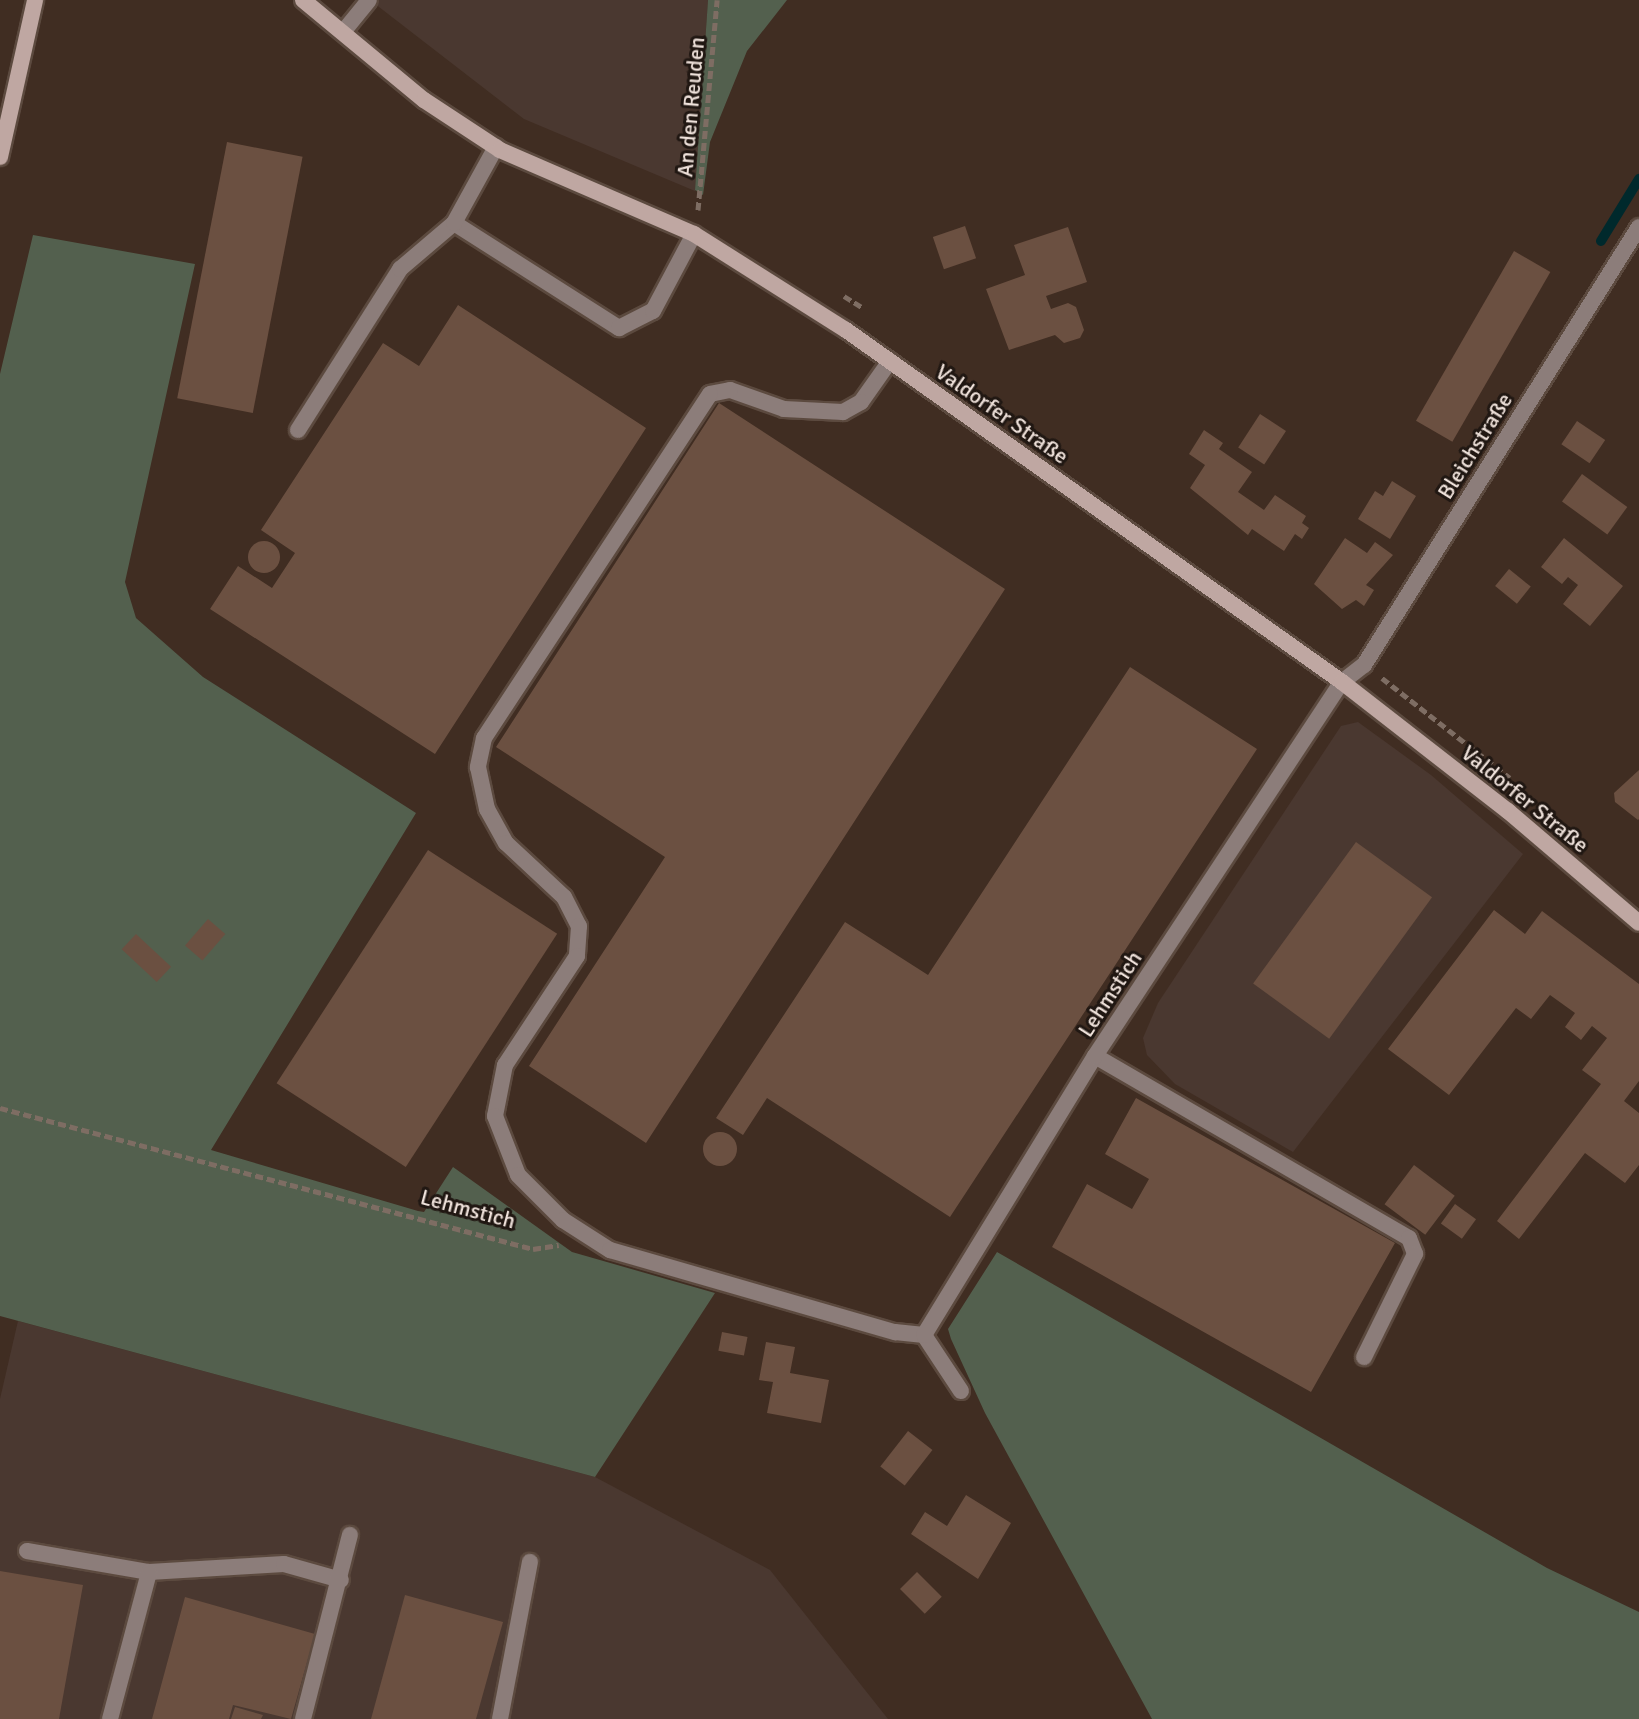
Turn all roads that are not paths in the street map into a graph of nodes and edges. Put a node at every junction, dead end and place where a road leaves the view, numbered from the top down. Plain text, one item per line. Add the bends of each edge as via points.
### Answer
1 (35, 0) edge
2 (303, 0) edge
3 (369, 0) edge
4 (343, 32) junction
5 (496, 147) junction
6 (0, 157) edge
7 (454, 223) junction
8 (1639, 227) edge
9 (694, 234) junction
10 (890, 361) junction
11 (298, 430) dead end
12 (1342, 682) junction
13 (1639, 923) edge
14 (1095, 1056) junction
15 (924, 1335) junction
16 (1364, 1357) dead end
17 (961, 1391) dead end
18 (350, 1535) dead end
19 (27, 1551) dead end
20 (530, 1562) dead end
21 (149, 1572) junction
22 (341, 1580) junction
23 (110, 1719) edge
24 (303, 1719) edge
25 (500, 1719) edge

1 - 6 street
2 - 4 street, Valdorfer Straße
3 - 4 street
4 - 5 street, Valdorfer Straße via 424,100
5 - 7 street
5 - 9 street, Valdorfer Straße
7 - 9 street via 619,328 653,311
7 - 11 street via 400,269
8 - 12 street, Bleichstraße via 1364,665
9 - 10 street, Valdorfer Straße
10 - 12 street, Valdorfer Straße
10 - 15 street via 861,402 843,412 784,409 730,390 710,394 484,738 478,767 487,809 506,843 564,897 579,926 577,956 505,1065 495,1116 518,1175 563,1220 610,1250 895,1332
12 - 13 street, Valdorfer Straße via 1508,811
12 - 14 street, Lehmstich
14 - 15 street, Lehmstich
14 - 16 street via 1409,1238 1415,1254
15 - 17 street
18 - 22 street
19 - 21 street
20 - 25 street
21 - 22 street via 284,1564
21 - 23 street
22 - 24 street

